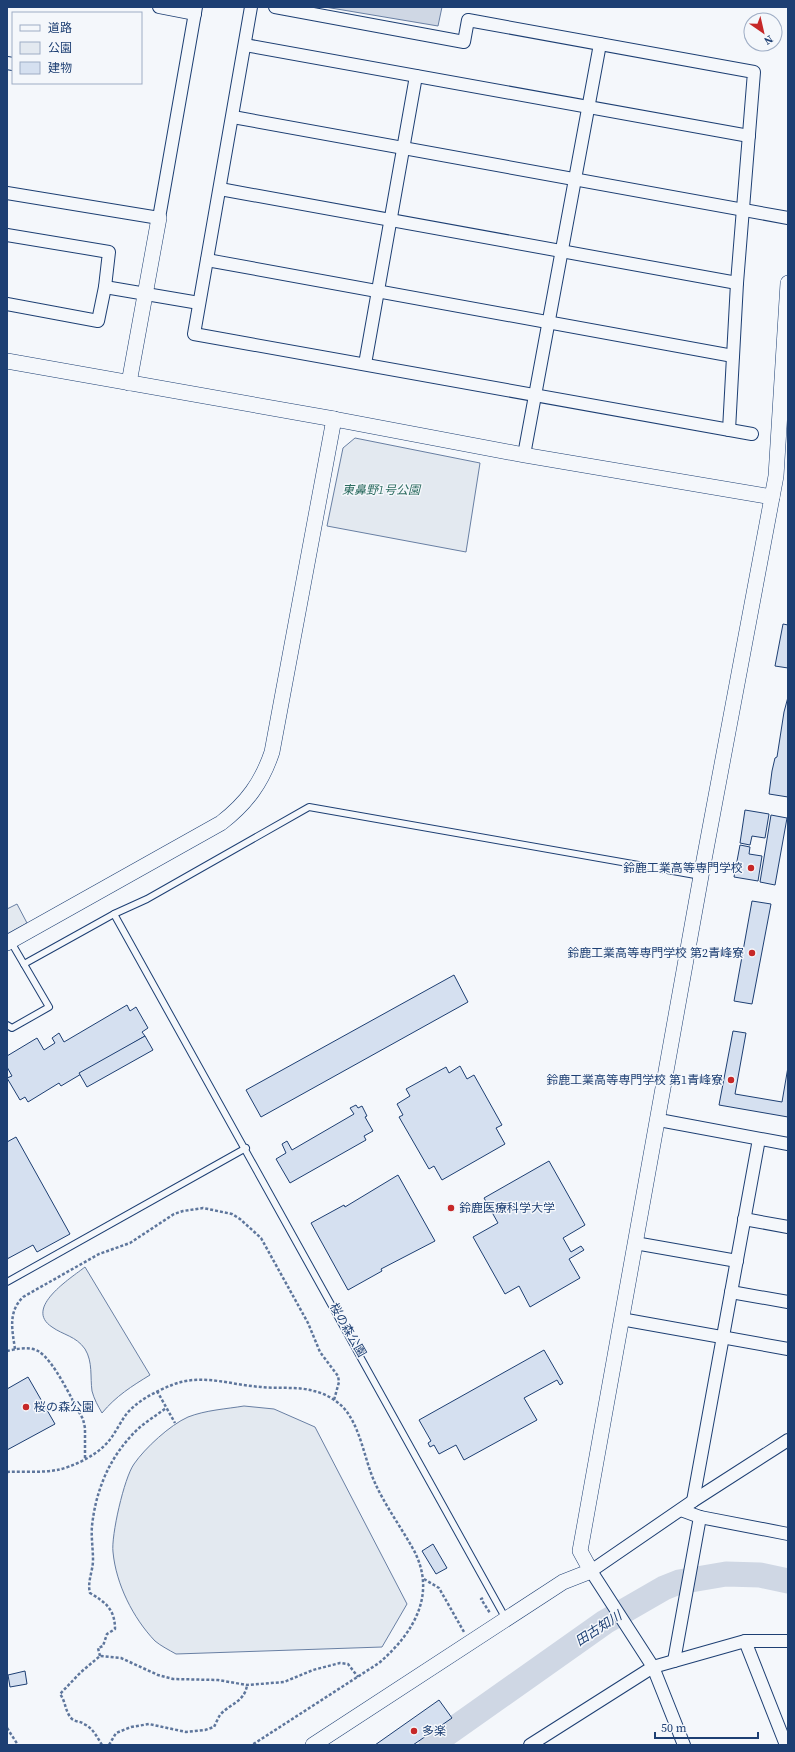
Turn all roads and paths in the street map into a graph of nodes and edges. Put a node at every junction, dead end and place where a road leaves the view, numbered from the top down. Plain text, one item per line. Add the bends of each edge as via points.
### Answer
1 (159, 7) edge
2 (251, 7) edge
3 (275, 7) edge
4 (196, 10) edge
5 (245, 44) junction
6 (600, 44) junction
7 (416, 76) junction
8 (588, 106) junction
9 (233, 117) junction
10 (749, 136) junction
11 (404, 148) junction
12 (575, 179) junction
13 (220, 189) junction
14 (7, 193) edge
15 (743, 210) junction
16 (159, 218) junction
17 (788, 218) edge
18 (389, 220) junction
19 (7, 235) edge
20 (562, 251) junction
21 (207, 260) junction
22 (737, 283) junction
23 (788, 283) edge
24 (105, 287) junction
25 (378, 292) junction
26 (145, 294) junction
27 (199, 303) junction
28 (7, 304) edge
29 (549, 323) junction
30 (733, 356) junction
31 (7, 361) edge
32 (365, 364) junction
33 (129, 383) junction
34 (535, 396) junction
35 (334, 419) junction
36 (729, 430) junction
37 (752, 434) dead end
38 (524, 455) junction
39 (772, 497) junction
40 (701, 876) junction
41 (114, 914) junction
42 (9, 942) edge
43 (24, 964) junction
44 (7, 1024) edge
45 (659, 1120) junction
46 (759, 1139) junction
47 (788, 1144) edge
48 (246, 1148) junction
49 (744, 1219) junction
50 (788, 1227) edge
51 (635, 1243) junction
52 (736, 1261) junction
53 (7, 1282) edge
54 (731, 1292) junction
55 (788, 1302) edge
56 (621, 1319) junction
57 (722, 1338) junction
58 (15, 1349) junction
59 (788, 1349) edge
60 (7, 1351) edge
61 (157, 1392) junction
62 (334, 1400) junction
63 (166, 1408) junction
64 (175, 1423) dead end
65 (788, 1440) edge
66 (85, 1458) junction
67 (7, 1472) edge
68 (693, 1501) junction
69 (681, 1510) junction
70 (700, 1517) junction
71 (788, 1534) edge
72 (591, 1571) junction
73 (424, 1579) junction
74 (486, 1595) dead end
75 (500, 1618) junction
76 (745, 1641) junction
77 (788, 1641) edge
78 (470, 1642) junction
79 (100, 1656) junction
80 (674, 1661) junction
81 (654, 1668) junction
82 (358, 1677) junction
83 (247, 1685) junction
84 (7, 1728) edge
85 (18, 1745) edge
86 (102, 1745) edge
87 (109, 1745) edge
88 (252, 1745) edge
89 (313, 1745) edge
90 (530, 1745) edge
91 (684, 1745) edge
92 (786, 1745) edge

1 - 4 street
2 - 5 street
3 - 6 street via 464,42 468,20
4 - 16 street
5 - 7 street
5 - 9 street
6 - 8 street
6 - 10 street via 754,72
7 - 8 street
7 - 11 street
8 - 10 street
8 - 12 street
9 - 11 street
9 - 13 street
10 - 15 street
11 - 12 street
11 - 18 street
12 - 15 street
12 - 20 street
13 - 18 street
13 - 21 street
14 - 16 street
15 - 17 street
15 - 22 street
16 - 26 street
18 - 20 street
18 - 25 street
19 - 24 street via 109,252
20 - 22 street
20 - 29 street
21 - 25 street
21 - 27 street
22 - 30 street
23 - 39 street via 780,439
24 - 26 street
24 - 28 street via 98,320
25 - 29 street
25 - 32 street
26 - 27 street
26 - 33 street
27 - 32 street via 194,334
29 - 30 street
29 - 34 street
30 - 36 street
31 - 33 street
32 - 34 street
33 - 35 street
34 - 36 street
34 - 38 street
35 - 38 street
35 - 42 street via 272,752 257,786 244,804 221,823
36 - 37 street
38 - 39 street
39 - 40 street
40 - 41 lane via 313,806 303,809 148,898
40 - 45 street
41 - 43 lane
41 - 48 lane
42 - 43 lane
43 - 44 lane via 49,1007 12,1028
45 - 46 street
45 - 51 street
46 - 47 street
46 - 49 street
48 - 53 lane
48 - 75 lane
49 - 50 street
49 - 52 street
51 - 52 street
51 - 56 street
52 - 54 street
54 - 55 street
54 - 57 street
56 - 57 street
56 - 72 street via 580,1551
57 - 59 street
57 - 68 street
58 - 60 path
58 - 62 path via 12,1316 23,1296 99,1254 130,1243 174,1214 195,1209 211,1209 240,1219 261,1238 308,1323 320,1352 338,1376
58 - 66 path via 37,1350 49,1360 82,1419 85,1428
61 - 62 path via 174,1384 213,1380 258,1387 298,1388 314,1391
61 - 63 path
61 - 66 path via 127,1414 105,1446
62 - 73 path via 349,1414 376,1484 415,1552
63 - 64 path
63 - 79 path via 139,1428 122,1448 102,1480 98,1495 92,1526 93,1563 88,1587 90,1593 104,1601 115,1621 115,1629 107,1634 103,1646 98,1648
65 - 68 street
66 - 67 path via 57,1470
68 - 69 street
69 - 70 street
69 - 72 street
70 - 71 street
70 - 80 street
72 - 75 street via 563,1582
72 - 81 street
73 - 78 path via 439,1588
73 - 82 path via 424,1595 417,1617 401,1641 380,1663
74 - 75 path via 481,1599
75 - 78 street
76 - 77 street
76 - 80 street
76 - 92 street
78 - 89 street
79 - 83 path via 121,1658 173,1679 218,1680
79 - 86 path via 60,1694 67,1713 74,1721 84,1724 94,1732
80 - 81 street
81 - 90 street
81 - 91 street
82 - 83 path via 348,1664 340,1664 313,1670 284,1682
82 - 88 path
83 - 87 path via 246,1692 236,1704 221,1714 214,1727 186,1732 149,1724 131,1727 116,1733
84 - 85 path

